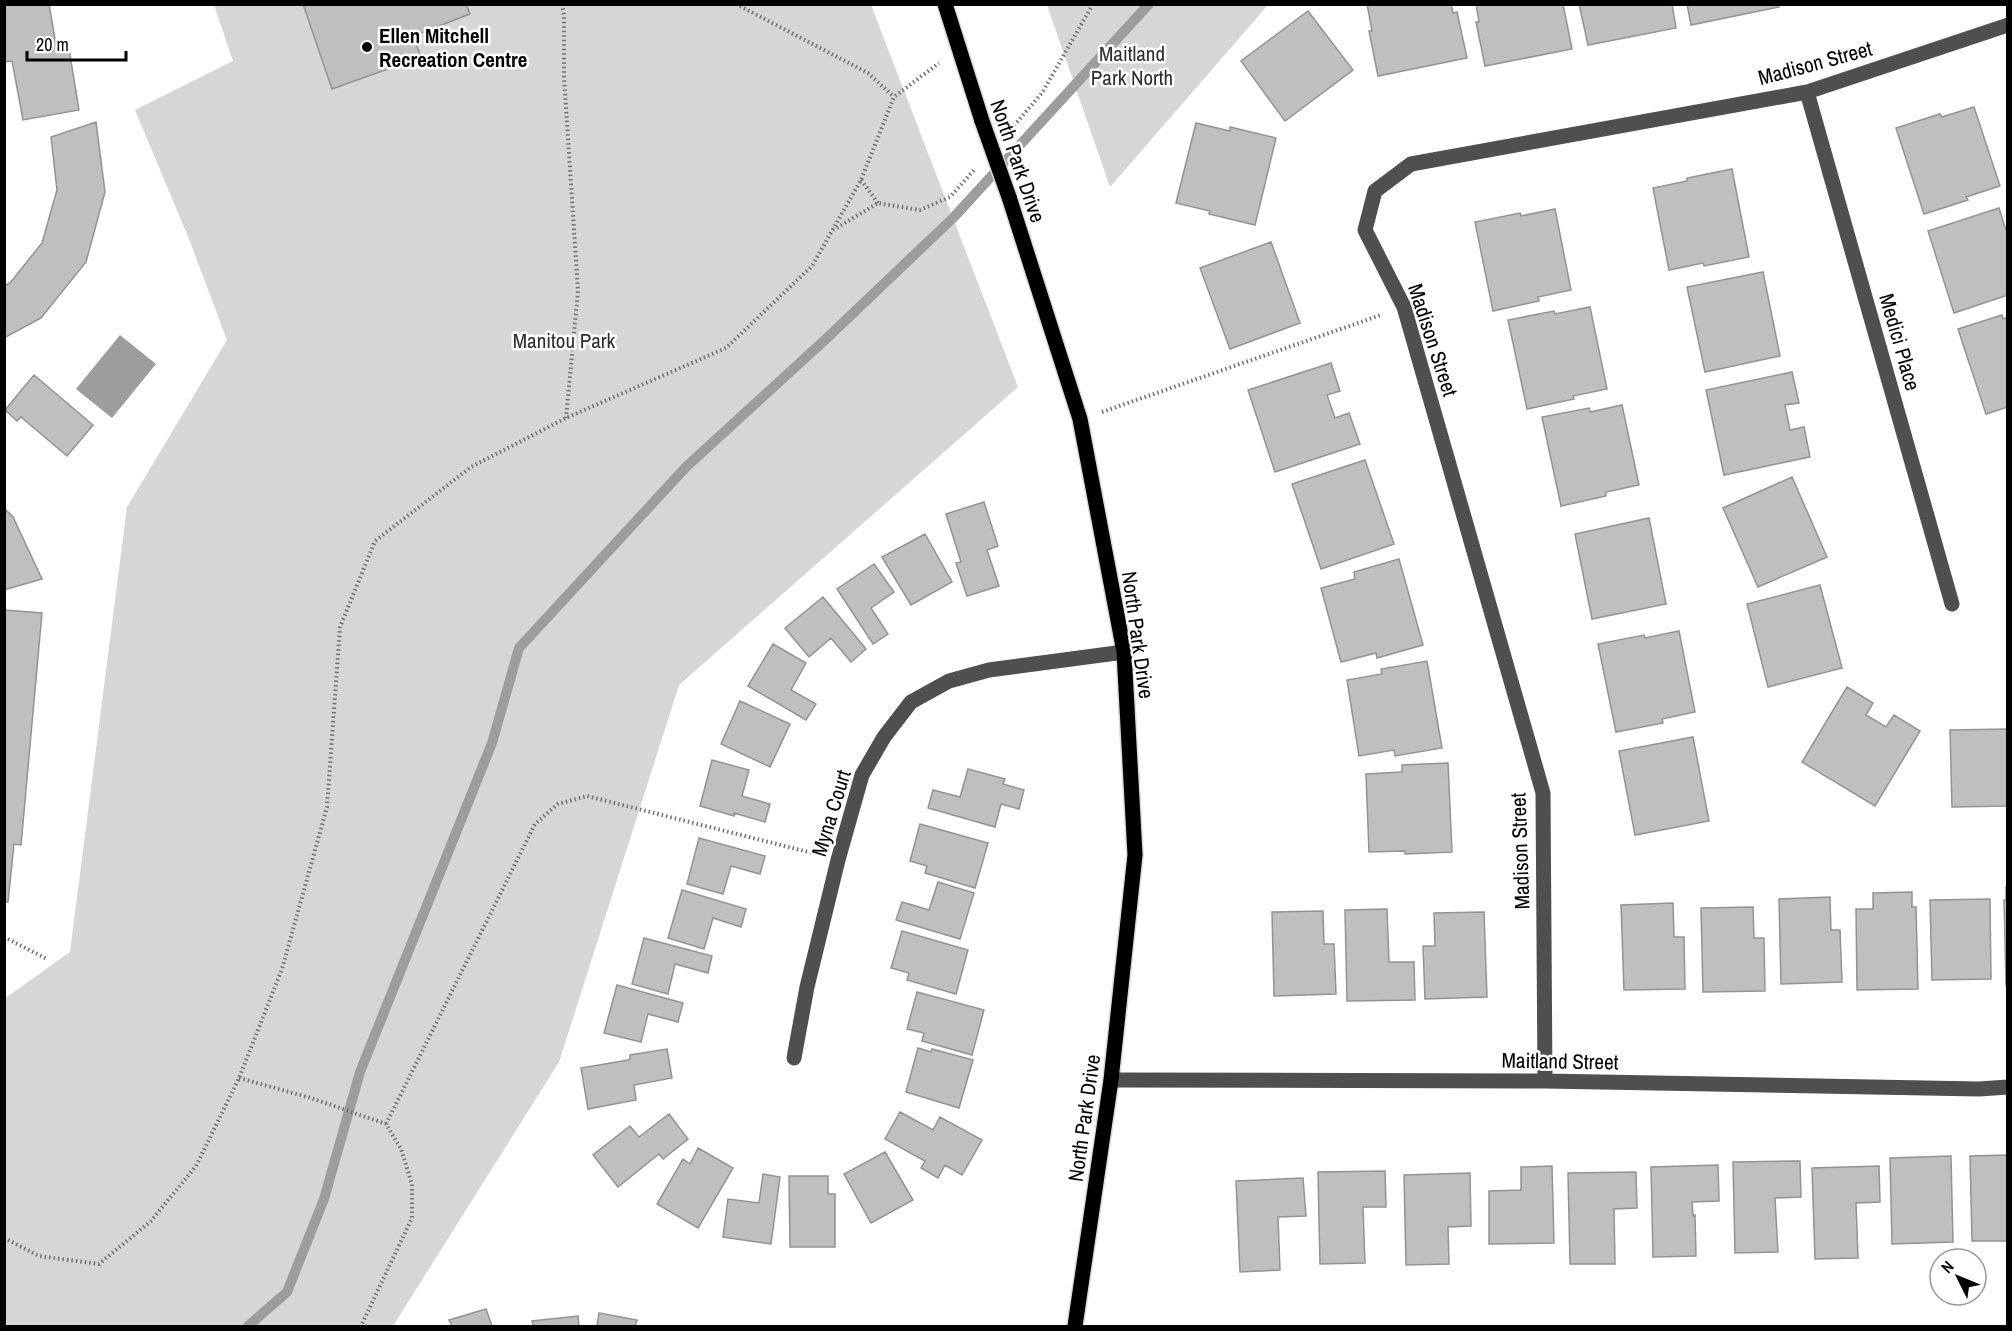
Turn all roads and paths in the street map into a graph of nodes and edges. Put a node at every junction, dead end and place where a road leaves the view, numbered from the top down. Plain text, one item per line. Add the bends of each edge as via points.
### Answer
1 (562, 4) edge
2 (736, 4) edge
3 (945, 4) edge
4 (1088, 4) edge
5 (1093, 4) edge
6 (2007, 26) edge
7 (959, 48) junction
8 (1807, 92) junction
9 (894, 97) junction
10 (861, 180) junction
11 (833, 230) junction
12 (1404, 307) junction
13 (566, 418) junction
14 (1080, 419) junction
15 (1952, 604) dead end
16 (1124, 652) junction
17 (838, 860) junction
18 (4, 937) edge
19 (47, 959) dead end
20 (794, 1058) dead end
21 (238, 1078) junction
22 (1111, 1080) junction
23 (1545, 1081) junction
24 (2007, 1087) edge
25 (386, 1124) junction
26 (4, 1238) edge
27 (361, 1326) edge
28 (1074, 1326) edge

1 - 13 path via 578,291
2 - 9 path via 868,73
3 - 7 main road, North Park Drive
4 - 5 path via 1088,11
6 - 8 street, Madison Street
7 - 9 path
7 - 14 main road, North Park Drive, bridge
8 - 12 street, Madison Street via 1411,164 1375,191 1365,230
8 - 15 street, Medici Place
9 - 10 path
10 - 11 path
10 - 11 path via 878,203
11 - 13 path via 813,266 726,348
12 - 14 path
12 - 23 street, Madison Street via 1543,793
13 - 21 path via 471,467 375,541 340,627 327,807 282,969
14 - 16 main road, North Park Drive
16 - 17 street, Myna Court via 989,670 949,681 911,702 884,736 862,775
16 - 22 main road, North Park Drive via 1135,855
17 - 20 street, Myna Court
17 - 25 path via 586,796 558,804 535,824
18 - 19 path
21 - 25 path
21 - 26 path via 196,1166 151,1221 99,1264 39,1257
22 - 23 street, Maitland Street
22 - 28 main road, North Park Drive
23 - 24 street, Maitland Street
25 - 27 path via 401,1149 412,1184 412,1218

